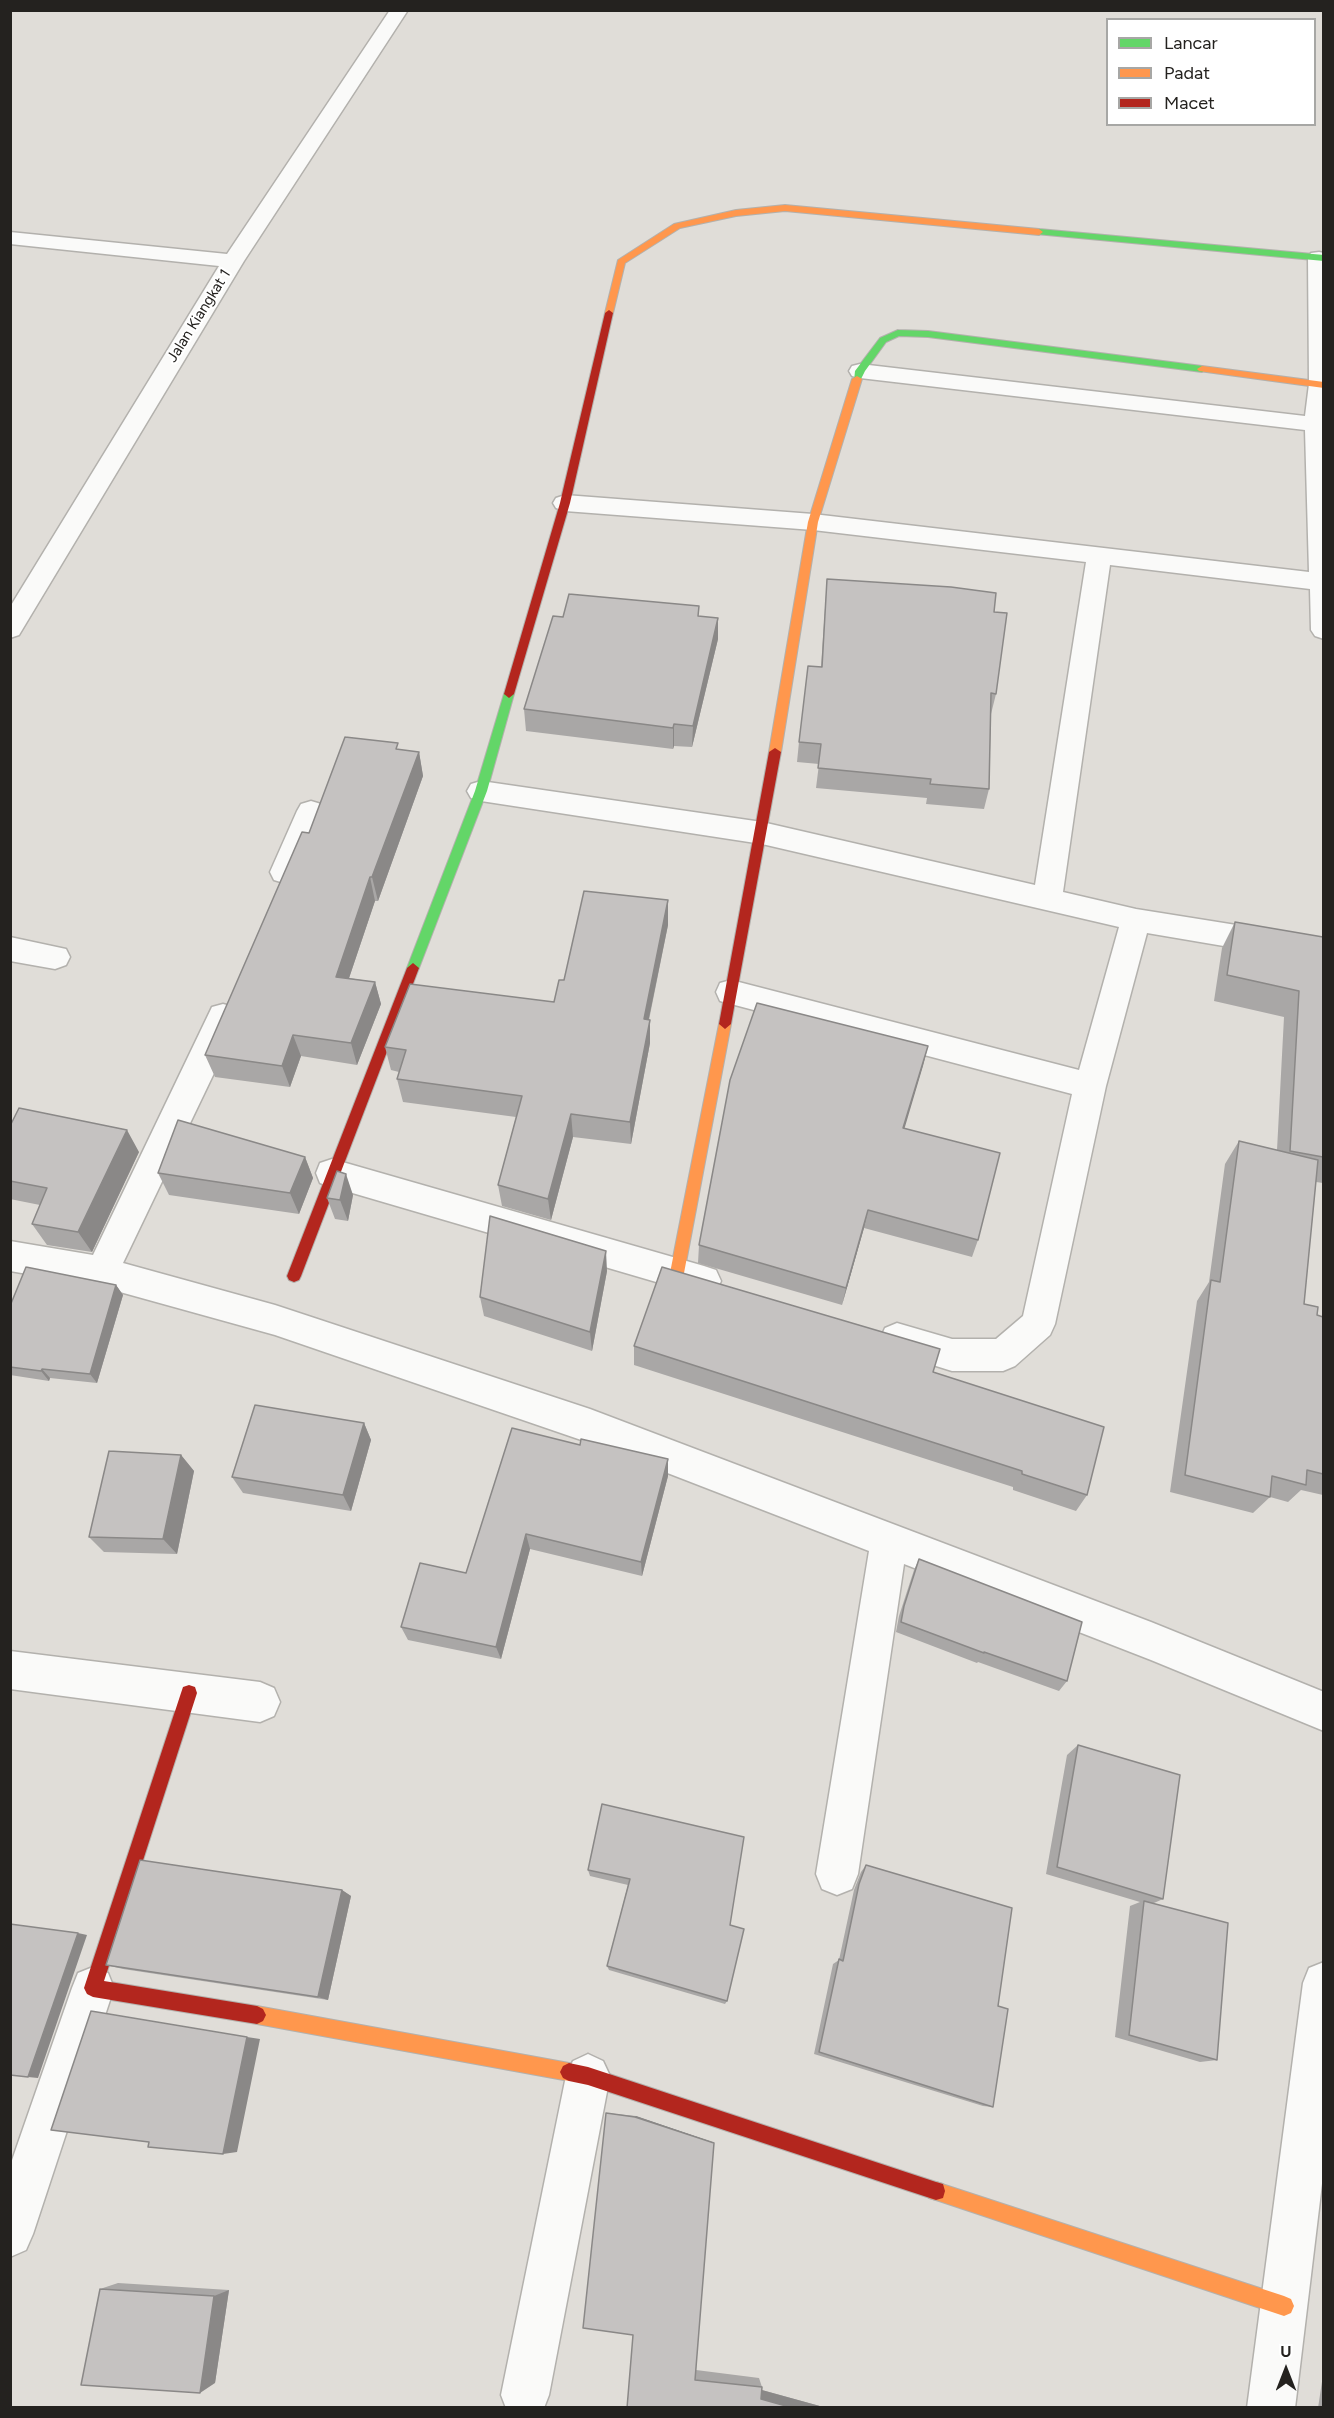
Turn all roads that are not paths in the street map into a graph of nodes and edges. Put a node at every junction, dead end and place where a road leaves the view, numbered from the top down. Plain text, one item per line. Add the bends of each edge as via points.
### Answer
1 (399, 10) edge
2 (10, 238) edge
3 (1321, 258) edge
4 (233, 261) junction
5 (860, 371) junction
6 (1322, 385) edge
7 (1320, 425) edge
8 (564, 503) junction
9 (813, 522) junction
10 (1099, 556) junction
11 (1323, 582) edge
12 (10, 629) edge
13 (1323, 630) edge
14 (481, 791) junction
15 (310, 811) dead end
16 (762, 833) junction
17 (274, 897) edge
18 (1047, 900) junction
19 (1136, 920) junction
20 (10, 949) edge
21 (1323, 951) edge
22 (56, 957) dead end
23 (731, 992) junction
24 (232, 994) edge
25 (1090, 1086) junction
26 (332, 1173) junction
27 (10, 1256) edge
28 (102, 1272) junction
29 (677, 1273) junction
30 (294, 1276) dead end
31 (734, 1290) edge
32 (872, 1331) edge
33 (890, 1541) junction
34 (10, 1671) edge
35 (189, 1693) junction
36 (260, 1702) dead end
37 (1323, 1712) edge
38 (837, 1874) dead end
39 (1323, 1983) edge
40 (93, 1988) junction
41 (588, 2076) junction
42 (10, 2234) edge
43 (1284, 2306) junction
44 (525, 2395) dead end
45 (1271, 2408) edge

1 - 4 street, Jalan Kiangkat 1
2 - 4 street
3 - 6 street
3 - 8 street via 785,208 736,213 677,226 621,262
4 - 12 street, Jalan Kiangkat 1
5 - 6 street via 883,340 898,333
5 - 7 street
5 - 9 street
6 - 7 street
7 - 11 street
8 - 9 street
8 - 14 street
9 - 10 street
9 - 16 street
10 - 11 street
10 - 18 street
11 - 13 street
14 - 16 street
14 - 26 street
15 - 17 street
16 - 18 street
16 - 23 street
18 - 19 street
19 - 21 street
19 - 25 street
20 - 22 street
23 - 25 street
23 - 29 street
24 - 28 street
25 - 32 street via 1038,1324 1003,1355 952,1355
26 - 29 street
26 - 30 street
27 - 28 street
28 - 33 street via 275,1320 590,1426
29 - 31 street
33 - 37 street
33 - 38 street
34 - 35 street
35 - 36 street
35 - 40 street
39 - 43 street
40 - 41 street via 328,2026
40 - 42 street
41 - 43 street
41 - 44 street
43 - 45 street

